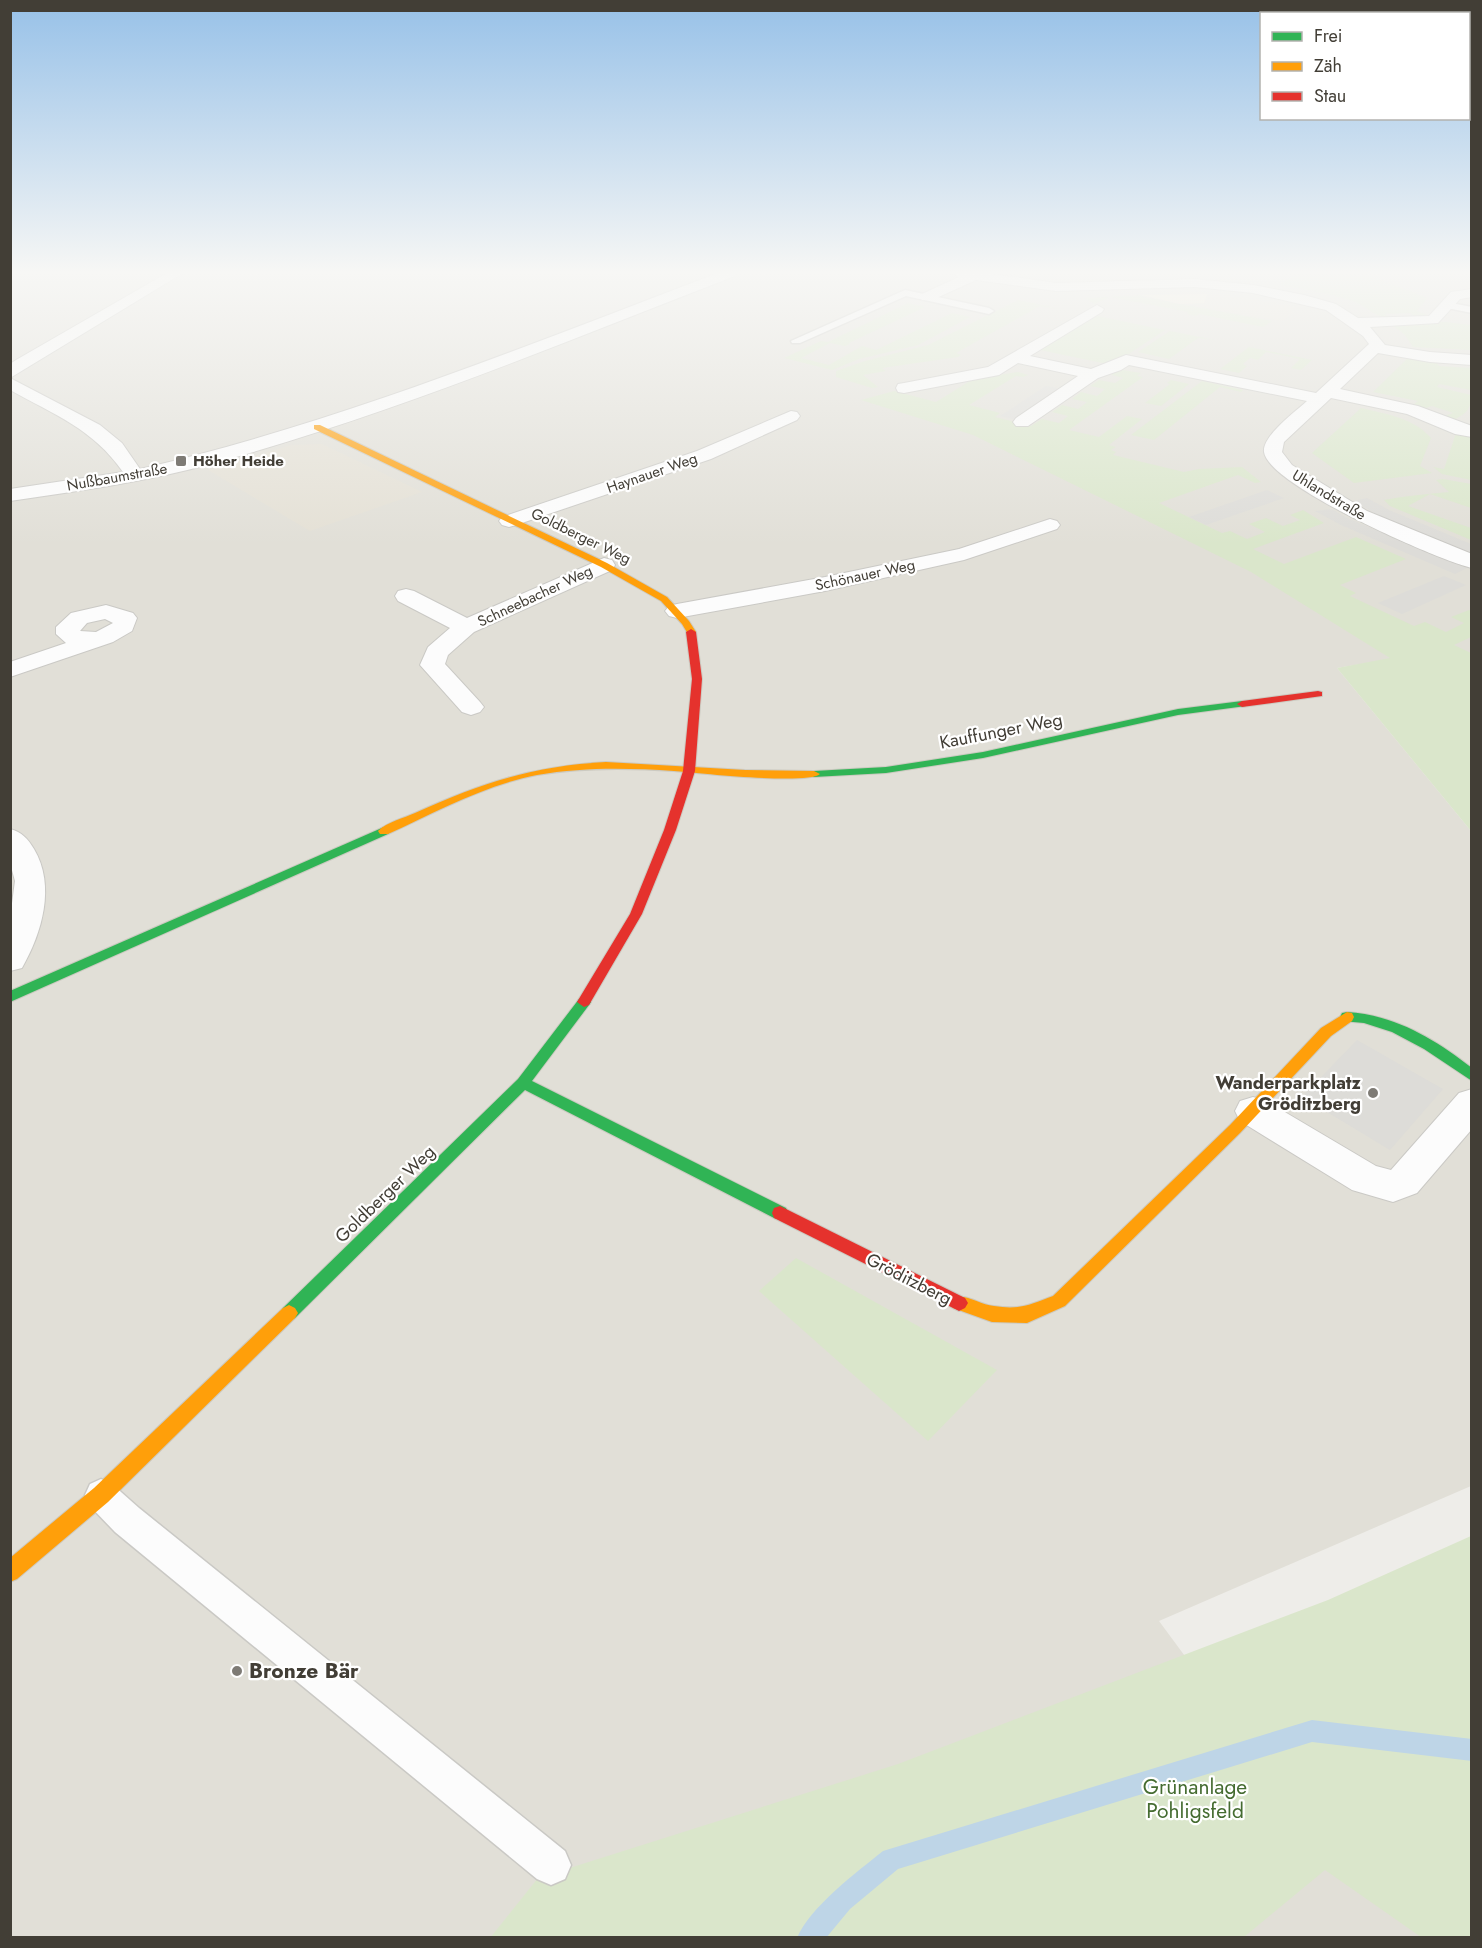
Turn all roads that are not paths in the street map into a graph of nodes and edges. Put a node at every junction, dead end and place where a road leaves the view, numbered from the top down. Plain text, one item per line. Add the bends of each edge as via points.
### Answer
1 (494, 364) edge
2 (1006, 364) edge
3 (1044, 364) edge
4 (1119, 364) edge
5 (1147, 364) edge
6 (1359, 364) edge
7 (1092, 374) junction
8 (10, 383) edge
9 (904, 388) dead end
10 (1324, 396) junction
11 (791, 417) dead end
12 (1022, 422) dead end
13 (317, 428) junction
14 (1472, 432) edge
15 (135, 476) junction
16 (10, 495) edge
17 (509, 521) junction
18 (1050, 525) dead end
19 (1472, 562) edge
20 (604, 565) junction
21 (406, 596) dead end
22 (677, 611) junction
23 (466, 627) junction
24 (103, 637) dead end
25 (10, 670) edge
26 (1318, 694) dead end
27 (471, 707) dead end
28 (689, 771) junction
29 (10, 838) edge
30 (10, 960) edge
31 (10, 996) edge
32 (1472, 1076) edge
33 (523, 1083) junction
34 (1472, 1102) edge
35 (1253, 1111) junction
36 (101, 1495) junction
37 (10, 1572) edge
38 (552, 1865) dead end

1 - 13 street, Nußbaumstraße
2 - 9 street via 993,371
3 - 7 street
4 - 7 street
5 - 10 street
6 - 10 street, Uhlandstraße
7 - 12 street
8 - 15 street via 94,429 115,447
10 - 14 street via 1412,410
10 - 19 street, Uhlandstraße via 1275,441 1273,452 1278,463 1360,515
11 - 17 street, Haynauer Weg via 704,455
13 - 15 street, Nußbaumstraße
13 - 17 street, Goldberger Weg
15 - 16 street, Nußbaumstraße
17 - 20 street, Goldberger Weg
18 - 22 street, Schönauer Weg via 964,554
20 - 22 street, Goldberger Weg via 649,588
20 - 23 street, Schneebacher Weg
21 - 23 street, Schneebacher Weg
22 - 28 street, Goldberger Weg via 692,634 696,671
23 - 27 street, Schneebacher Weg via 437,652 432,665
24 - 25 street
26 - 28 street, Kauffunger Weg via 1179,712 983,755 886,770 809,774
28 - 31 street via 632,765 585,766 496,781
28 - 33 street, Goldberger Weg via 636,914 577,1014
29 - 30 street via 29,867 30,909
32 - 35 street, Gröditzberg via 1382,1021 1349,1016 1339,1019
33 - 35 street, Gröditzberg via 964,1306 992,1314 1027,1315 1059,1301
33 - 36 street, Goldberger Weg
34 - 35 street via 1403,1182 1393,1186 1366,1179
36 - 37 street, Goldberger Weg
36 - 38 lane via 136,1528

